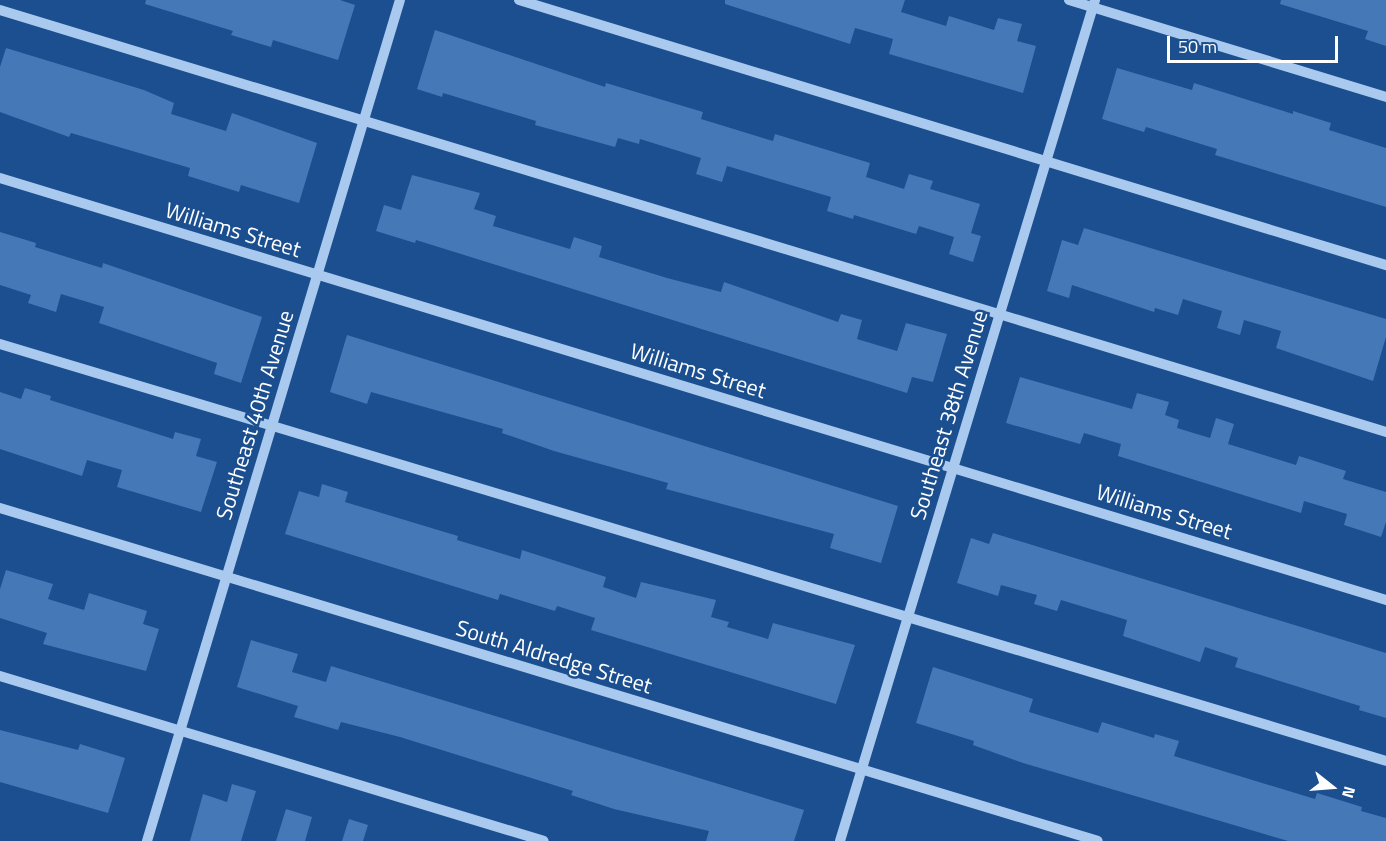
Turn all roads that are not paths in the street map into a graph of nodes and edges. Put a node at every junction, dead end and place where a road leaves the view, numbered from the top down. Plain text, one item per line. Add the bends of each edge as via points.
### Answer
1 (400, 0) edge
2 (519, 0) edge
3 (1069, 0) edge
4 (1094, 4) edge
5 (0, 9) edge
6 (1386, 97) edge
7 (364, 121) junction
8 (1045, 161) junction
9 (0, 178) edge
10 (1386, 265) edge
11 (317, 277) junction
12 (1002, 312) junction
13 (0, 344) edge
14 (272, 426) junction
15 (1386, 432) edge
16 (953, 468) junction
17 (0, 508) edge
18 (225, 579) junction
19 (1386, 600) edge
20 (907, 616) junction
21 (0, 676) edge
22 (181, 731) junction
23 (1386, 761) edge
24 (861, 770) junction
25 (147, 841) edge
26 (544, 841) edge
27 (840, 841) edge
28 (1098, 841) edge

1 - 7 street, Southeast 40th Avenue
2 - 8 street
3 - 4 street
4 - 6 street
4 - 8 street, Southeast 38th Avenue
5 - 7 street
7 - 11 street, Southeast 40th Avenue
7 - 12 street
8 - 10 street
8 - 12 street, Southeast 38th Avenue
9 - 11 street, Williams Street
11 - 14 street, Southeast 40th Avenue
11 - 16 street, Williams Street
12 - 15 street
12 - 16 street, Southeast 38th Avenue
13 - 14 street
14 - 18 street, Southeast 40th Avenue
14 - 20 street
16 - 19 street, Williams Street
16 - 20 street, Southeast 38th Avenue
17 - 18 street, South Aldredge Street
18 - 22 street, Southeast 40th Avenue
18 - 24 street, South Aldredge Street
20 - 23 street
20 - 24 street, Southeast 38th Avenue
21 - 22 street
22 - 25 street, Southeast 40th Avenue
22 - 26 street
24 - 27 street, Southeast 38th Avenue
24 - 28 street, South Aldredge Street

